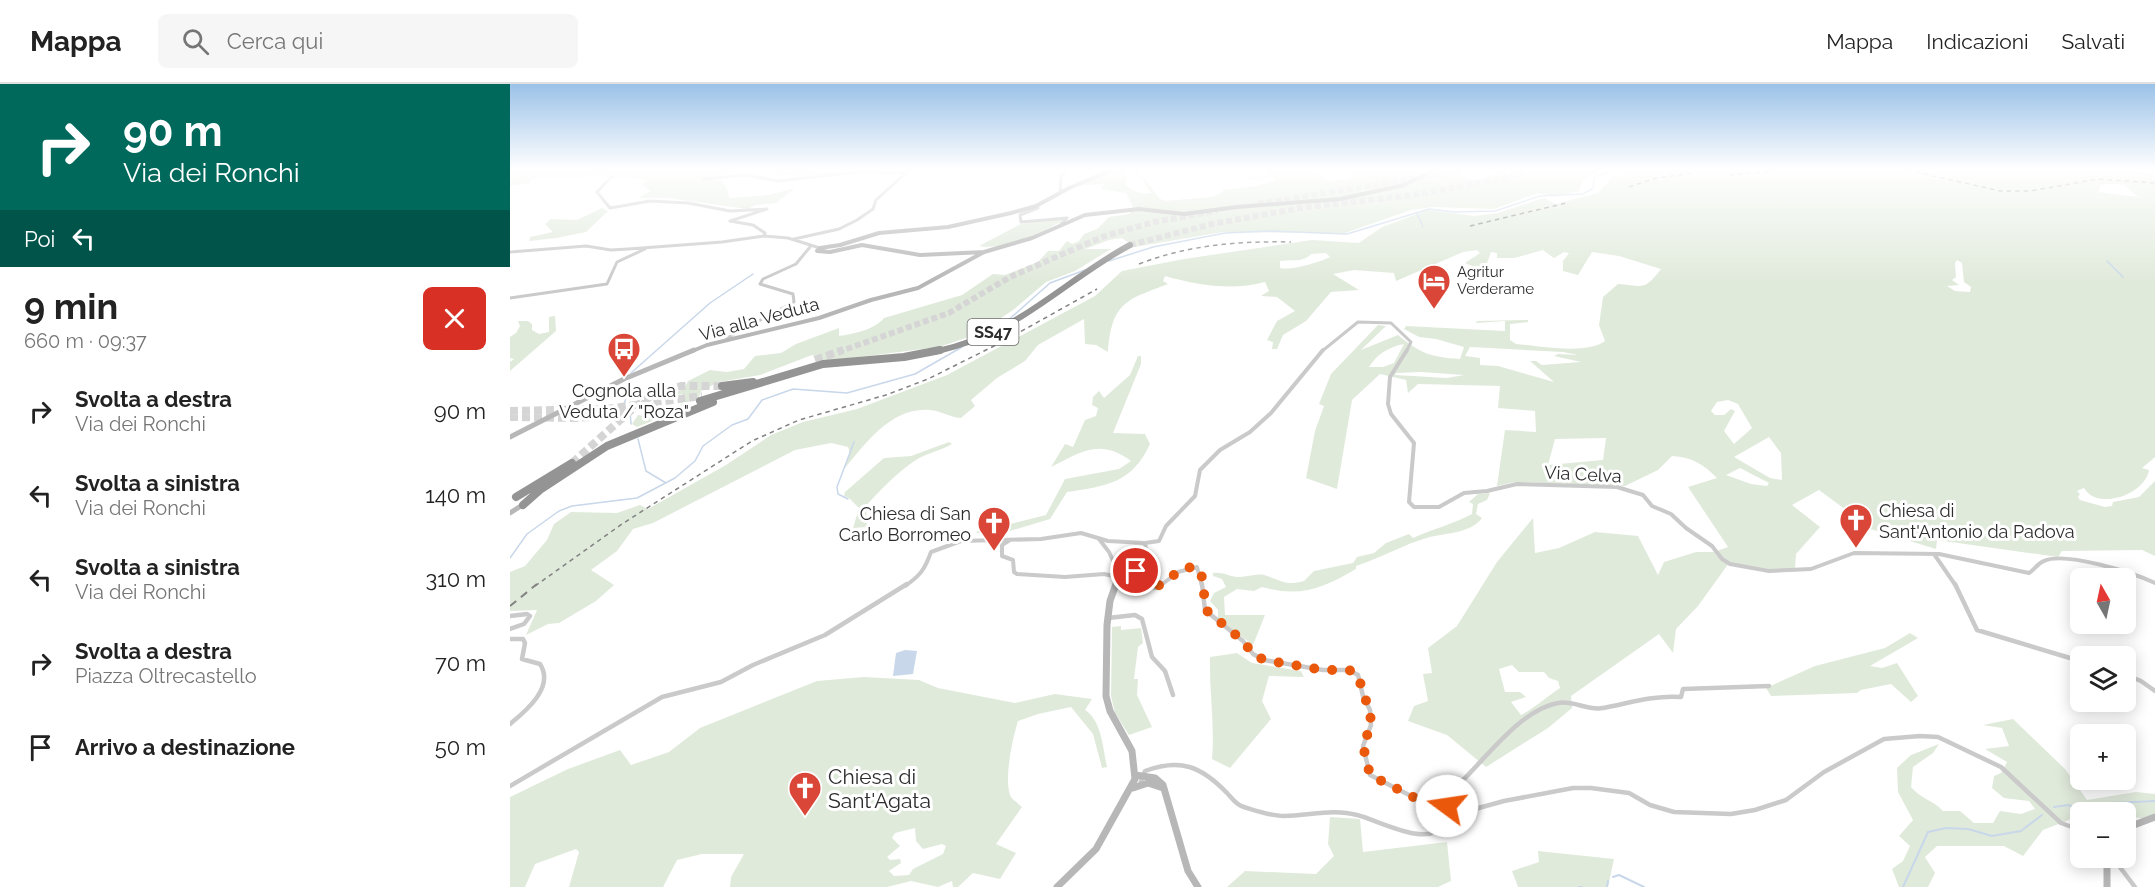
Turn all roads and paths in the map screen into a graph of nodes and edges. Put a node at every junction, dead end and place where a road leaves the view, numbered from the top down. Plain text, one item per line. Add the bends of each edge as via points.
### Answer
1 (714, 207) edge
2 (874, 207) edge
3 (1030, 207) edge
4 (1037, 207) edge
5 (1233, 207) edge
6 (1053, 229) junction
7 (765, 236) junction
8 (793, 240) junction
9 (1130, 245) tunnel mouth
10 (652, 247) junction
11 (810, 247) junction
12 (820, 248) junction
13 (510, 252) edge
14 (984, 252) junction
15 (510, 298) edge
16 (727, 338) junction
17 (815, 360) tunnel mouth
18 (754, 384) junction
19 (722, 386) tunnel mouth
20 (701, 398) tunnel mouth
21 (510, 437) edge
22 (572, 463) tunnel mouth
23 (513, 498) edge
24 (523, 505) junction
25 (510, 513) edge
26 (1017, 538) junction
27 (1099, 539) junction
28 (1145, 543) junction
29 (1934, 554) junction
30 (1133, 574) junction
31 (1119, 581) junction
32 (2155, 582) edge
33 (510, 616) edge
34 (1108, 618) junction
35 (510, 629) edge
36 (510, 639) edge
37 (2070, 658) edge
38 (2136, 679) edge
39 (1769, 686) dead end
40 (2155, 691) edge
41 (1173, 695) dead end
42 (510, 724) edge
43 (1139, 775) junction
44 (1140, 784) junction
45 (510, 786) edge
46 (1131, 789) junction
47 (1166, 791) junction
48 (1446, 809) junction
49 (2155, 817) edge
50 (2136, 824) edge
51 (2070, 827) edge
52 (2107, 868) edge
53 (2121, 868) edge
54 (1056, 887) edge
55 (1198, 887) edge
56 (2107, 887) edge
57 (2135, 887) edge

1 - 7 street via 730,211 766,209 730,220 753,225
2 - 8 street via 839,229
3 - 12 street via 962,225 879,233
4 - 6 street via 1018,219 1026,223 1067,218
5 - 6 street, Via alla Veduta via 1184,214 1139,209 1092,214
6 - 14 street, Via alla Veduta
7 - 8 street
7 - 10 street
8 - 11 street
9 - 18 highway, SS47 via 1098,262 1021,318 998,330 944,349 809,367
10 - 13 street via 586,246
10 - 15 street via 617,262 607,285
11 - 12 street
11 - 16 street via 798,263 760,284 793,294 794,302
12 - 14 street via 817,251 824,253 866,244 912,255 952,255 976,249
14 - 16 street, Via alla Veduta via 918,288 819,318
16 - 21 street, Via alla Veduta via 624,379
17 - 18 highway, SS47
18 - 19 highway
18 - 20 highway, SS47
18 - 24 highway via 607,446
22 - 23 highway
23 - 24 street via 527,498
24 - 25 street
26 - 27 street via 1082,533
26 - 31 street via 1002,545 1002,556 1013,560 1017,574 1104,574
26 - 45 street via 961,541 937,548 928,556 919,577 825,635 753,664 722,682 662,697
27 - 28 street
27 - 31 street via 1109,552
28 - 29 street, Via Celva via 1159,541 1166,526 1195,496 1200,470 1208,460 1271,413 1317,355 1358,322 1391,323 1411,342 1390,377 1388,404 1391,414 1414,443 1409,502 1414,507 1438,507 1464,493 1517,484 1617,487 1643,495 1652,506 1671,514 1730,564 1770,570 1811,569 1854,553
28 - 30 street via 1146,550
29 - 32 street, Via Celva via 2029,573 2042,561 2064,560 2126,570
29 - 37 street via 1960,592 1977,630
30 - 31 street
30 - 48 street via 1155,588 1184,568 1197,567 1206,610 1253,654 1264,660 1323,670 1349,670 1358,675 1370,710 1371,725 1363,746 1370,775
31 - 34 street
33 - 35 street via 530,616 524,624
34 - 41 street via 1135,615 1142,619 1152,657 1165,671
34 - 43 street via 1108,705 1132,751
36 - 42 street via 523,639 522,659 540,664 543,674 537,701
38 - 40 street
39 - 48 street via 1683,689 1681,697 1650,696 1603,709 1560,702 1545,707 1454,784
43 - 44 street
43 - 46 street
43 - 47 street via 1159,780
43 - 48 street via 1161,766 1183,764 1196,767 1240,806 1284,816 1332,810 1353,813 1417,833 1439,831
44 - 46 street
44 - 47 street via 1152,783
46 - 54 street via 1096,849
47 - 55 street via 1188,871
48 - 51 street via 1458,814 1504,801 1595,788 1629,793 1674,812 1731,814 1786,800 1824,772 1884,739 1920,736 1938,737 2001,767 2061,823
49 - 50 street
52 - 56 street
53 - 57 street

